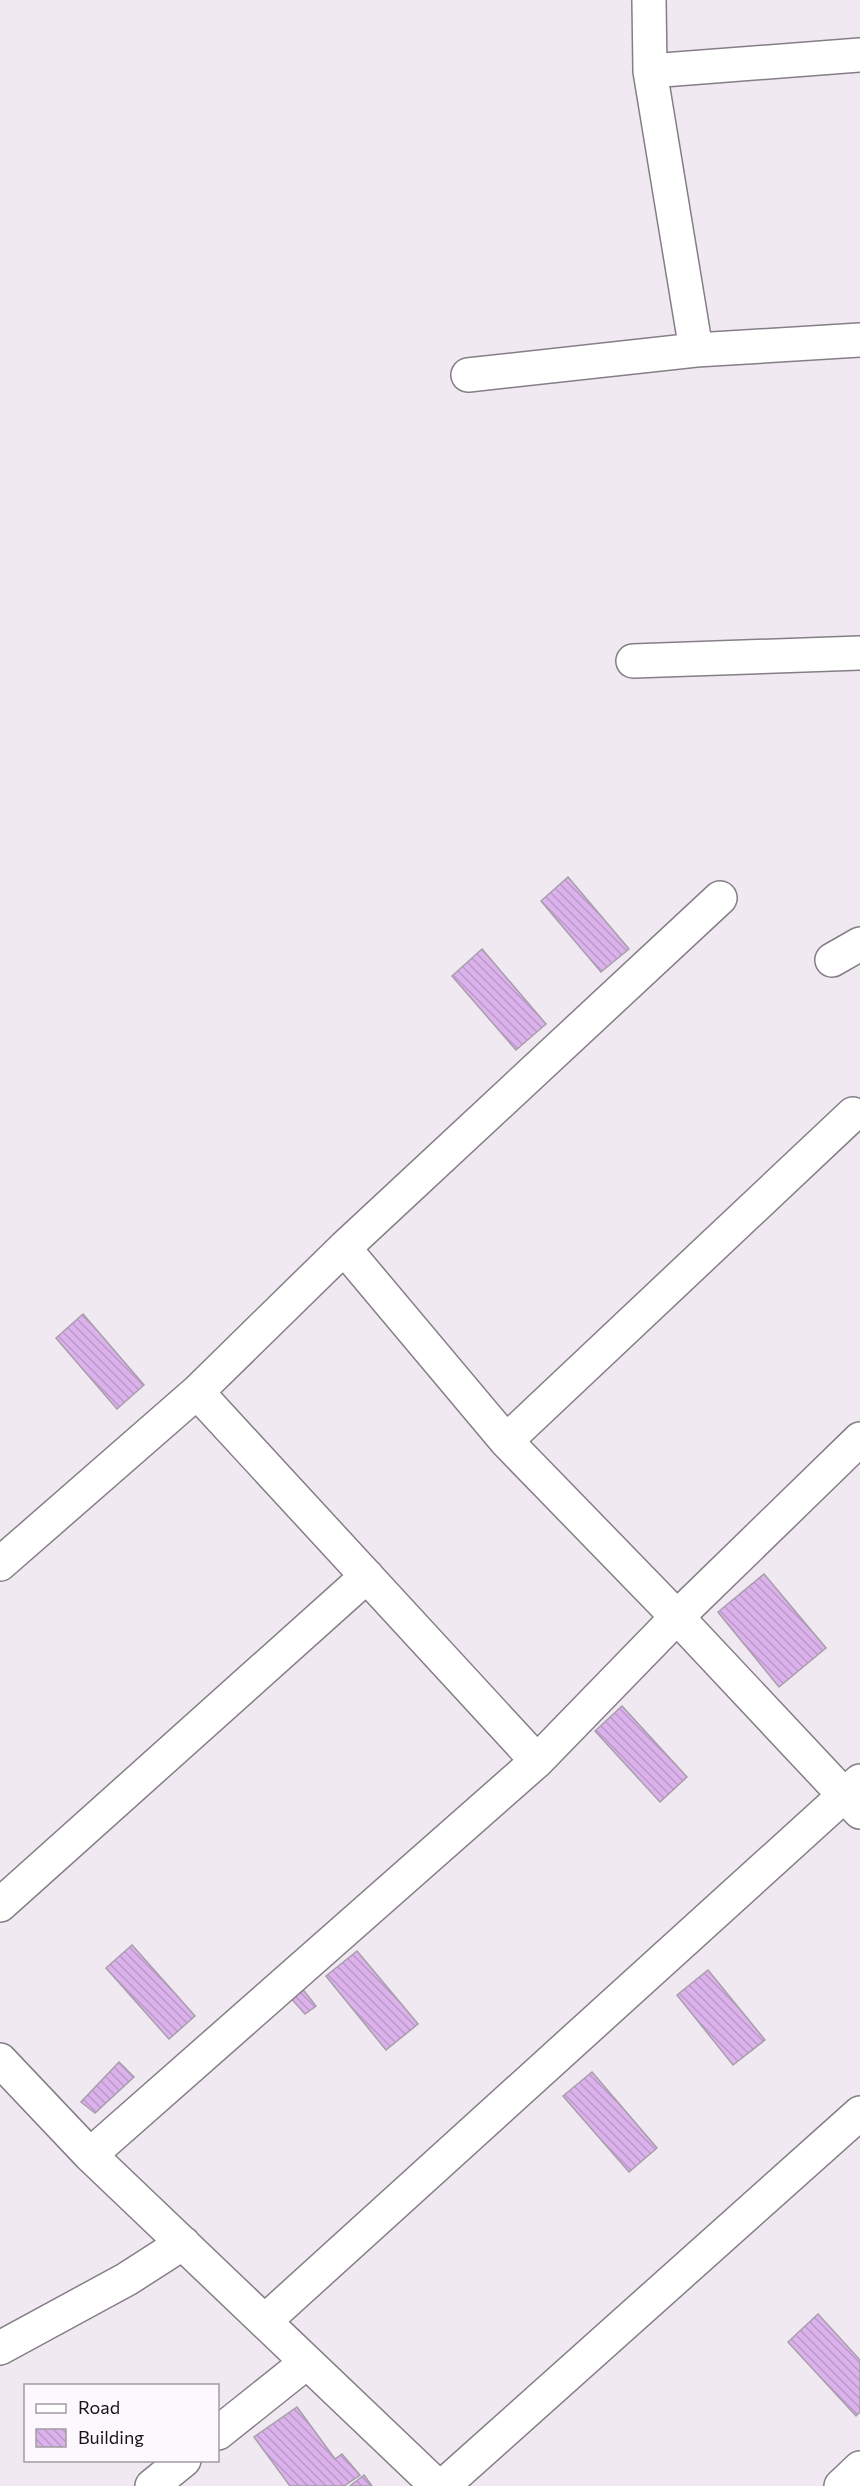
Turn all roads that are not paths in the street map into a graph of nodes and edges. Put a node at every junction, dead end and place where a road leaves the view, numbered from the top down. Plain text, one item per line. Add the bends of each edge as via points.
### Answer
1 (649, 0) edge
2 (860, 55) edge
3 (650, 71) junction
4 (860, 340) edge
5 (696, 350) junction
6 (468, 375) dead end
7 (860, 653) edge
8 (633, 661) dead end
9 (720, 898) dead end
10 (860, 944) edge
11 (832, 960) dead end
12 (853, 1114) dead end
13 (344, 1248) junction
14 (197, 1392) junction
15 (860, 1439) edge
16 (506, 1441) junction
17 (0, 1564) edge
18 (367, 1576) junction
19 (677, 1617) junction
20 (537, 1761) junction
21 (855, 1796) edge
22 (0, 1905) edge
23 (2, 2065) edge
24 (860, 2113) edge
25 (90, 2155) junction
26 (183, 2243) junction
27 (266, 2321) junction
28 (0, 2348) edge
29 (307, 2362) junction
30 (219, 2432) edge
31 (182, 2462) edge
32 (860, 2468) edge
33 (152, 2486) edge
34 (437, 2486) edge
35 (443, 2486) edge
36 (841, 2486) edge

1 - 3 street
2 - 3 street
3 - 5 street
4 - 5 street
5 - 6 street
7 - 8 street
9 - 13 street
10 - 11 street
12 - 16 street
13 - 14 street
13 - 16 street
14 - 17 street
14 - 18 street
15 - 19 street
16 - 19 street
18 - 20 street
18 - 22 street
19 - 20 street
19 - 21 street
20 - 25 street
21 - 27 street
23 - 25 street
24 - 35 street
25 - 26 street
26 - 27 street
26 - 28 street via 127,2279
27 - 29 street
29 - 30 street
29 - 34 street
31 - 33 street
32 - 36 street

